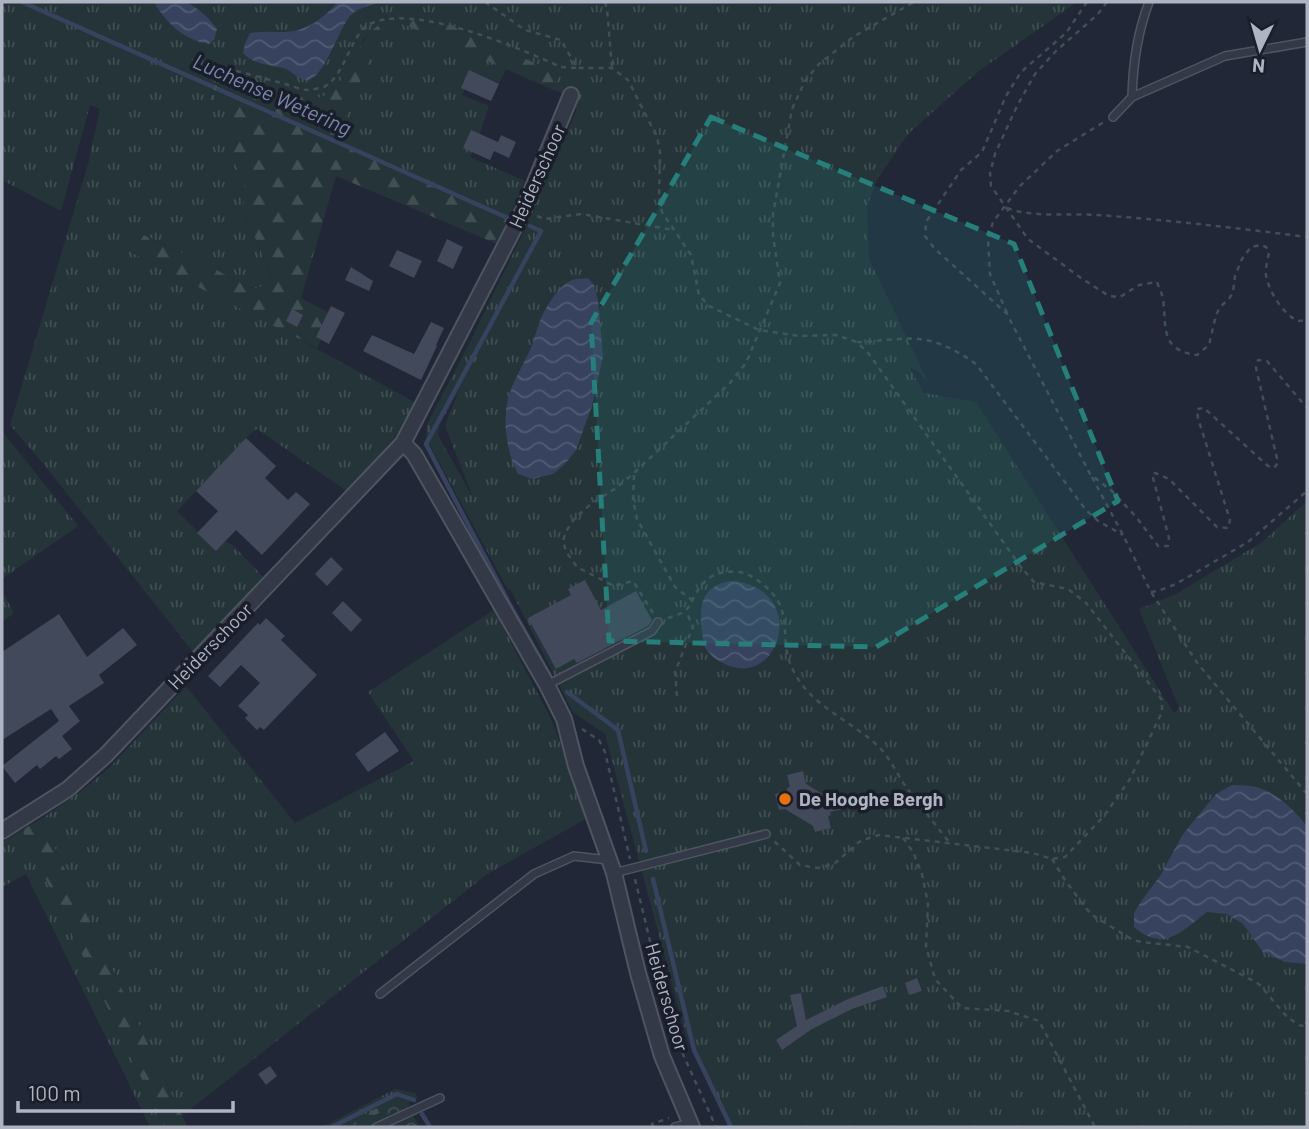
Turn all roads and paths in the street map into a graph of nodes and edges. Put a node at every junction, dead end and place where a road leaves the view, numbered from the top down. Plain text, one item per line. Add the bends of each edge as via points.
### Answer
1 (485, 2) edge
2 (605, 2) edge
3 (914, 2) edge
4 (1087, 2) edge
5 (1107, 2) edge
6 (1149, 2) edge
7 (392, 14) dead end
8 (463, 24) dead end
9 (1307, 42) edge
10 (577, 68) junction
11 (612, 68) junction
12 (571, 95) dead end
13 (1132, 97) junction
14 (212, 100) dead end
15 (1112, 117) joint
16 (1004, 206) junction
17 (524, 209) junction
18 (675, 230) junction
19 (1307, 237) edge
20 (1007, 314) junction
21 (1307, 320) edge
22 (759, 330) junction
23 (857, 342) junction
24 (1307, 408) edge
25 (403, 443) junction
26 (634, 473) junction
27 (1090, 474) junction
28 (1307, 491) edge
29 (1123, 535) junction
30 (1151, 592) junction
31 (692, 600) junction
32 (686, 611) junction
33 (658, 622) junction
34 (547, 685) junction
35 (677, 696) dead end
36 (564, 719) junction
37 (1307, 794) edge
38 (2, 831) edge
39 (766, 834) joint
40 (903, 838) junction
41 (949, 843) junction
42 (1052, 859) junction
43 (611, 867) junction
44 (633, 868) junction
45 (380, 994) dead end
46 (1307, 1027) edge
47 (440, 1098) dead end
48 (686, 1126) edge
49 (377, 1127) edge
50 (716, 1127) edge
51 (1095, 1127) edge

1 - 10 path via 525,30 561,40
2 - 11 path
3 - 22 path via 853,37 805,81 792,109 773,214 780,283
4 - 20 path via 1066,33 1021,72 982,152 961,170 926,222 925,236 934,248
5 - 16 path via 1035,74 1017,106 990,173 991,186
6 - 13 lane via 1134,59
7 - 14 path via 371,21 359,32 337,74 325,86 308,90 220,67
8 - 10 path via 561,66
9 - 13 lane via 1225,56
10 - 11 path
11 - 18 path via 628,80 657,137 659,201
12 - 17 street, Heiderschoor
13 - 15 lane
15 - 16 path via 1058,151
16 - 19 path via 1018,212 1194,223
16 - 20 path via 988,239 990,274
16 - 21 path via 1028,239 1110,296 1120,297 1139,285 1157,282 1163,296 1165,329 1172,344 1184,353 1198,355 1209,345 1216,315 1233,292 1242,259 1251,247 1261,244 1269,252 1266,274 1277,300 1288,316
17 - 18 path via 544,219 581,214
17 - 25 street, Heiderschoor
18 - 22 path via 691,256 699,295 709,306
20 - 27 path
22 - 23 path via 836,335
22 - 26 path via 746,363 730,383
23 - 29 path via 921,339 959,352 976,364 1086,510
23 - 42 path via 1021,567 1034,582 1068,589 1086,603 1162,700 1162,712 1130,779 1104,816 1065,857
24 - 27 path via 1267,361 1258,360 1278,463 1274,468 1204,408 1197,409 1230,520 1228,528 1217,527 1169,479 1155,472 1154,485 1169,538 1168,546 1158,546 1113,492
25 - 34 street, Heiderschoor via 414,454
25 - 38 street, Heiderschoor via 106,755 68,789
26 - 31 path via 637,519 675,587
26 - 33 path via 575,518 563,542 578,567 599,579 614,586 633,581
27 - 29 path
28 - 30 path via 1248,542 1176,584
29 - 30 path
30 - 37 path via 1198,664
31 - 32 path
31 - 41 path via 708,577 738,572 755,578 774,594 784,612 786,654 806,690 882,750
32 - 33 path
32 - 35 path via 693,627 675,672
33 - 34 lane via 652,631
34 - 36 street, Heiderschoor
36 - 43 street, Heiderschoor
36 - 44 path, Heiderschoor via 599,740 605,752
39 - 40 path via 800,865 818,868 834,864 869,838
39 - 44 lane
40 - 41 path
40 - 51 path via 922,874 928,904 926,946 935,979 962,1008 1008,1011 1038,1021
41 - 42 path
42 - 46 path via 1092,915 1133,940 1188,947 1246,976 1259,984 1287,1017
43 - 44 lane
43 - 45 lane via 574,856 534,874
43 - 48 street, Heiderschoor via 662,1056
44 - 50 path, Heiderschoor via 681,1050
47 - 49 lane

